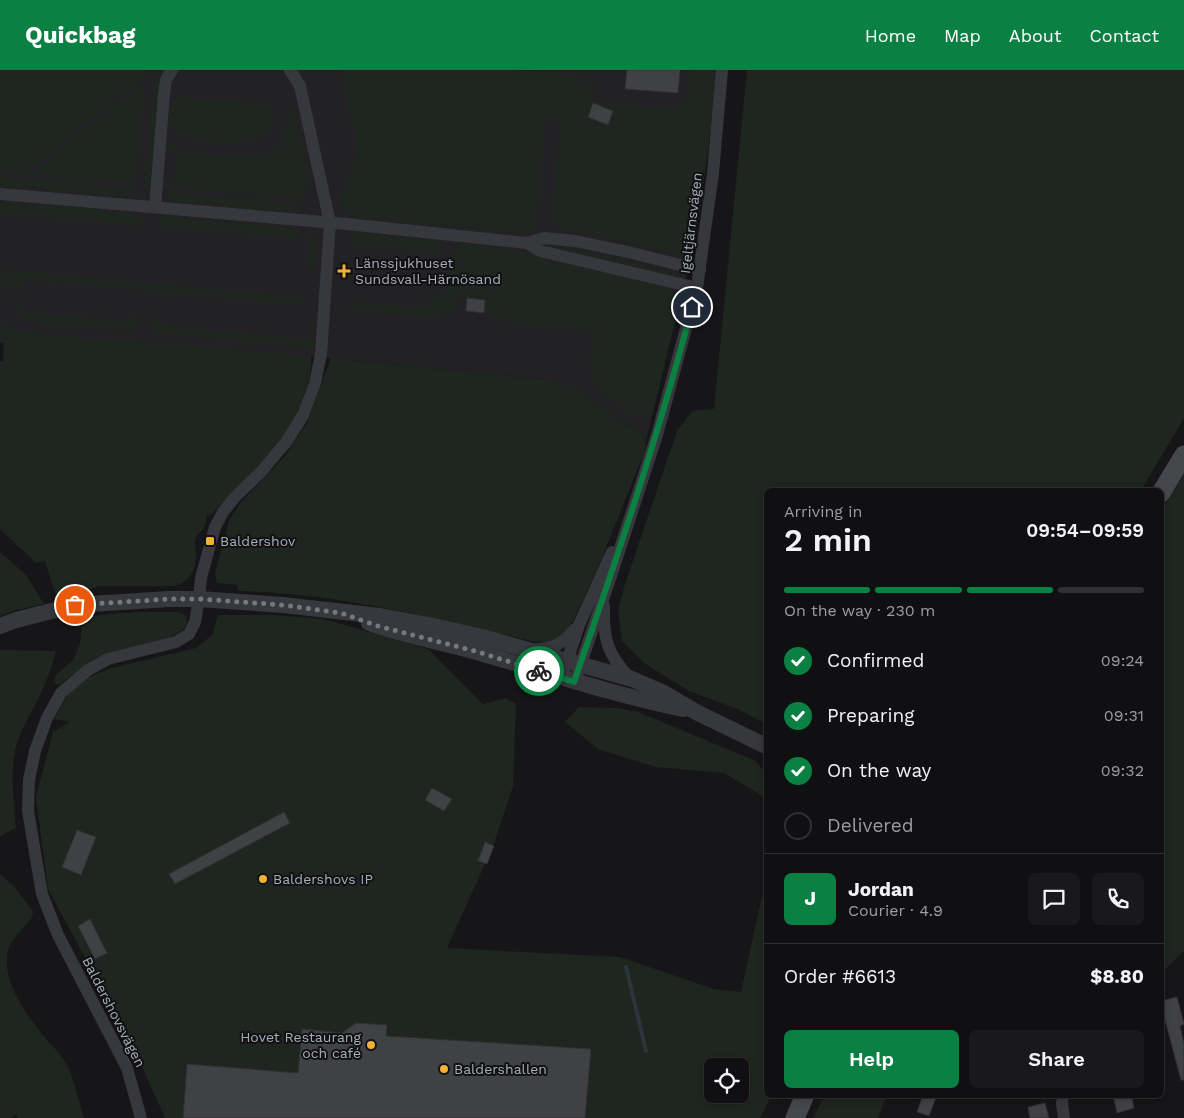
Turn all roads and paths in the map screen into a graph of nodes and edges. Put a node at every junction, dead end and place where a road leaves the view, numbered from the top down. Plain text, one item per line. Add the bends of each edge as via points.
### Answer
1 (172, 70) edge
2 (290, 70) edge
3 (722, 70) edge
4 (0, 194) edge
5 (155, 207) junction
6 (330, 223) junction
7 (528, 243) junction
8 (700, 270) junction
9 (697, 288) junction
10 (1184, 455) edge
11 (1164, 488) edge
12 (638, 492) junction
13 (604, 592) junction
14 (200, 599) junction
15 (341, 613) junction
16 (579, 625) junction
17 (0, 626) edge
18 (529, 650) junction
19 (573, 663) junction
20 (568, 680) junction
21 (632, 680) junction
22 (696, 712) junction
23 (764, 745) edge
24 (1062, 1098) edge
25 (142, 1118) edge
26 (1064, 1118) edge

1 - 5 street via 166,80 163,100
2 - 6 street via 300,86
3 - 8 street, Igeltjärnsvägen
4 - 5 street
5 - 6 street
6 - 7 street
6 - 14 street via 321,354 315,383 296,428 229,504 215,527 201,578
7 - 8 street via 544,238 575,241
7 - 9 street via 540,251
8 - 9 street, Igeltjärnsvägen
9 - 12 street, Igeltjärnsvägen
10 - 11 main road
12 - 13 street, Igeltjärnsvägen
12 - 16 street, Igeltjärnsvägen
13 - 19 street, Igeltjärnsvägen
13 - 21 street, Igeltjärnsvägen via 604,636 620,668
14 - 15 street
14 - 17 street via 75,605
14 - 25 street, Baldershovsvägen via 189,634 176,642 108,659 88,670 61,693 47,718 29,780 28,812 42,894 58,935 127,1068
15 - 18 street via 429,625
15 - 20 street
16 - 18 street, Igeltjärnsvägen via 556,646
16 - 19 street, Igeltjärnsvägen
18 - 19 street
19 - 20 street, Igeltjärnsvägen
19 - 21 street
20 - 22 street
21 - 22 street via 662,692
22 - 23 street
24 - 26 street

